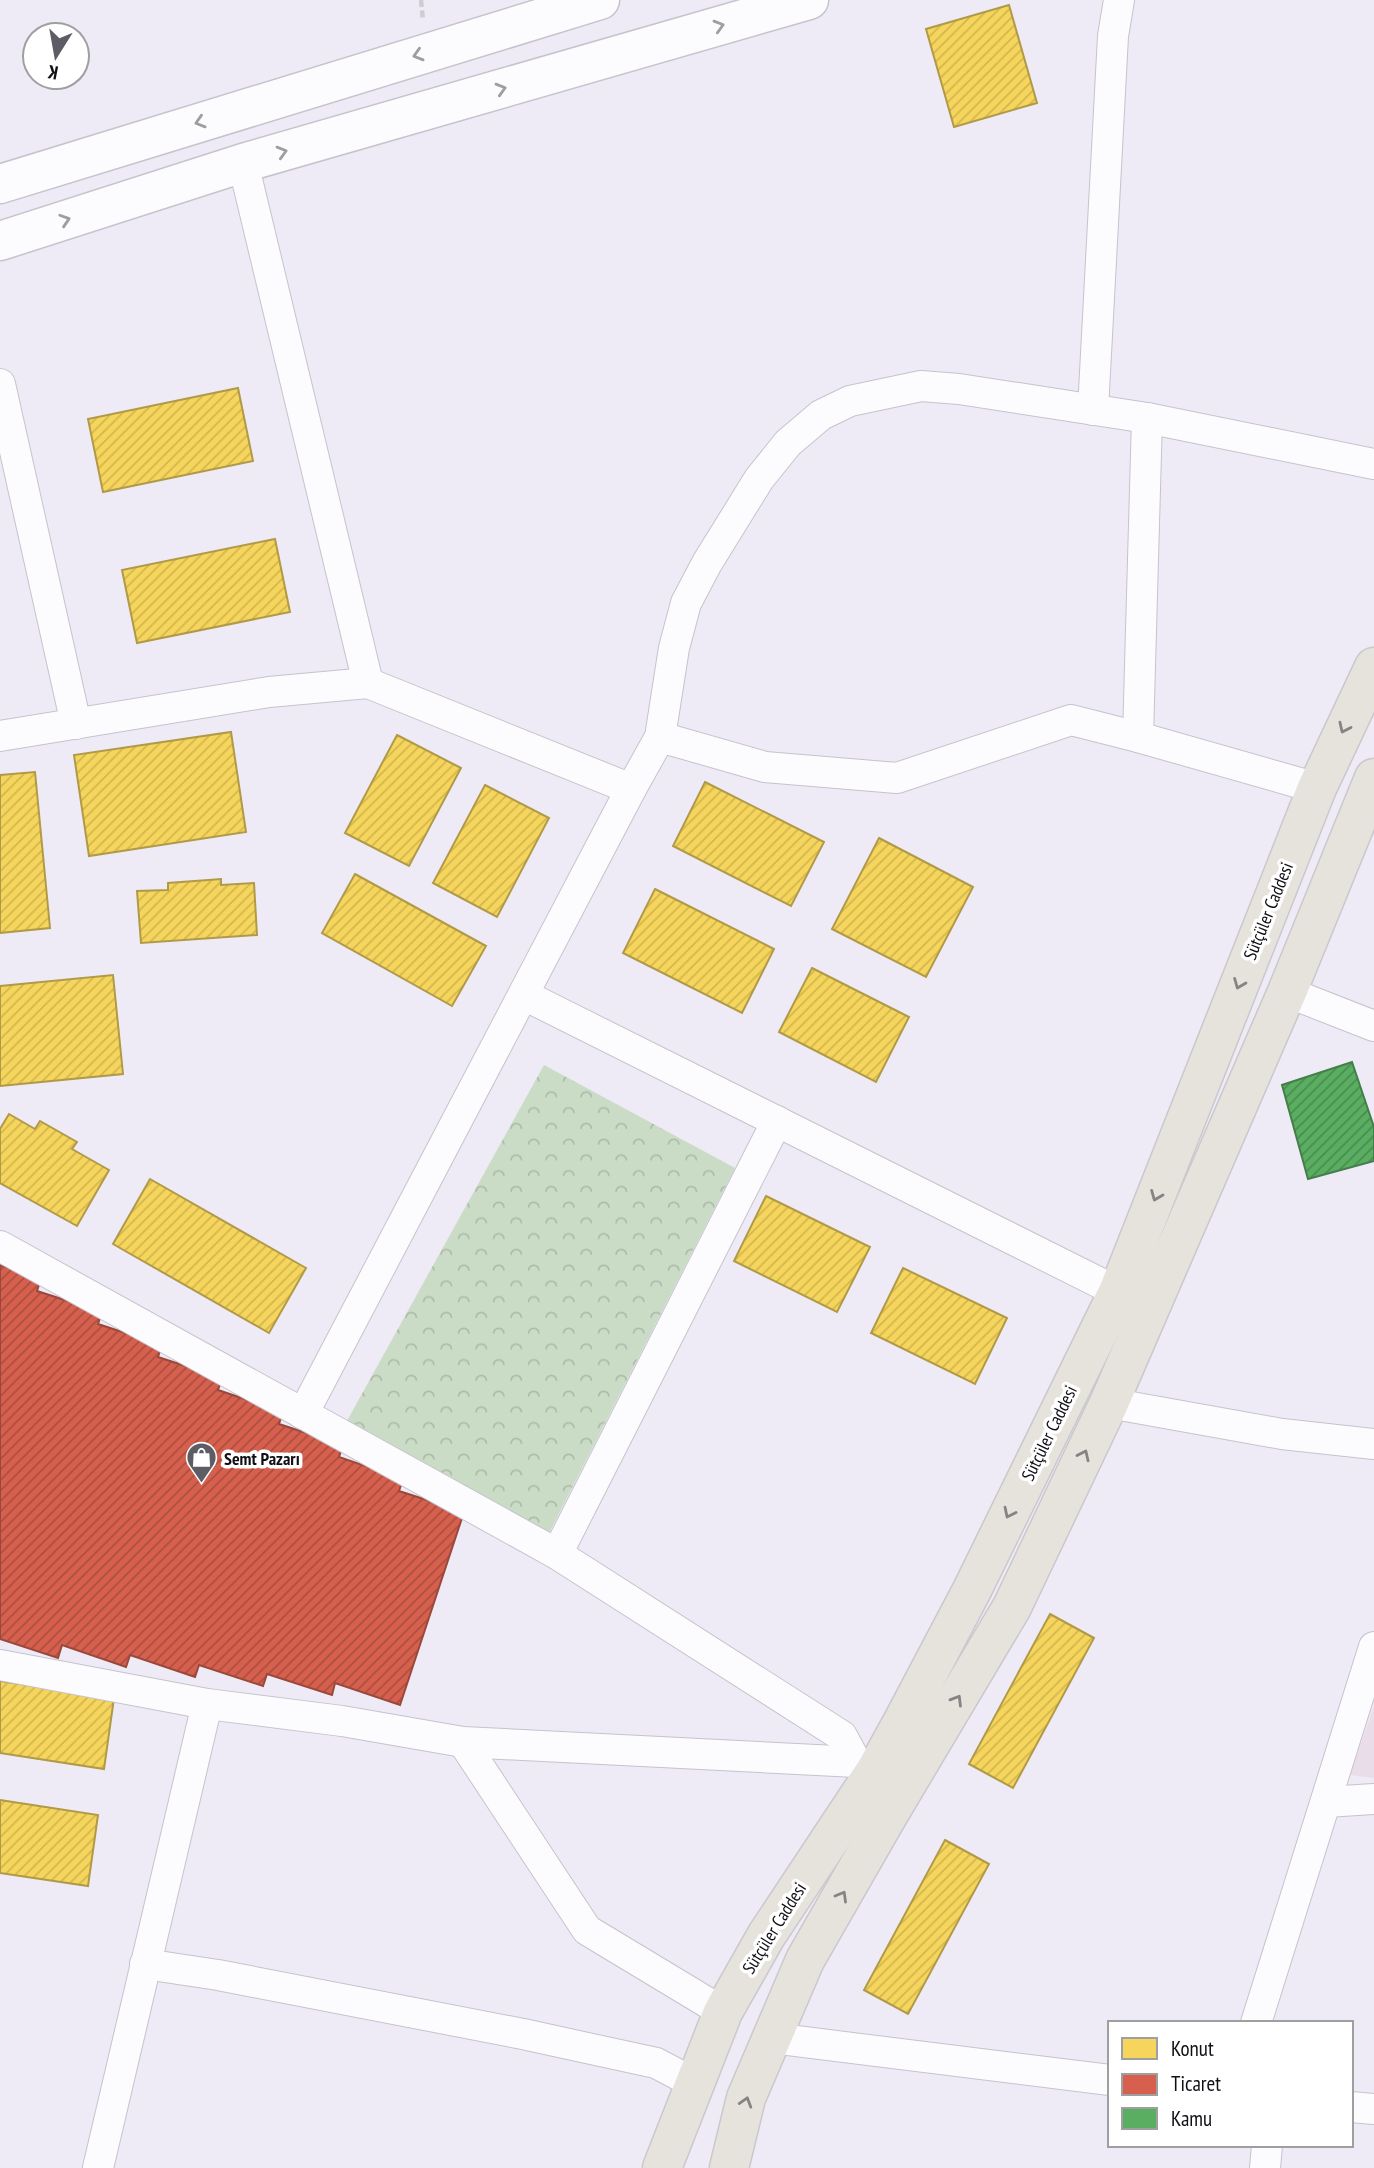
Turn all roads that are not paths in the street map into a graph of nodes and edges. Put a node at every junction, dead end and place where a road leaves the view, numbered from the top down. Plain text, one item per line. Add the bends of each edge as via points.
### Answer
1 (600, 0) edge
2 (808, 0) edge
3 (1119, 0) edge
4 (243, 163) junction
5 (0, 184) edge
6 (0, 241) edge
7 (0, 384) edge
8 (1093, 410) junction
9 (1147, 418) junction
10 (1374, 464) edge
11 (1374, 667) edge
12 (368, 683) junction
13 (76, 724) junction
14 (0, 736) edge
15 (660, 737) junction
16 (1138, 737) junction
17 (1374, 778) edge
18 (1317, 788) junction
19 (631, 789) junction
20 (1287, 992) junction
21 (524, 995) junction
22 (1374, 1026) edge
23 (777, 1121) junction
24 (0, 1246) edge
25 (1118, 1292) junction
26 (1109, 1403) junction
27 (303, 1414) junction
28 (1374, 1444) edge
29 (556, 1554) junction
30 (1374, 1647) edge
31 (0, 1665) edge
32 (206, 1704) junction
33 (463, 1742) junction
34 (866, 1766) junction
35 (1374, 1799) edge
36 (1326, 1802) junction
37 (145, 1964) junction
38 (723, 2012) junction
39 (1257, 2021) edge
40 (772, 2038) junction
41 (1108, 2080) edge
42 (694, 2084) junction
43 (1353, 2107) edge
44 (1374, 2109) edge
45 (1267, 2147) edge
46 (98, 2168) edge
47 (662, 2168) edge
48 (729, 2168) edge
49 (1265, 2168) edge

1 -> 5 main road
4 -> 2 main road
3 - 8 street via 1113,36
6 -> 4 main road
4 - 12 street
7 - 13 street
8 - 9 street
8 - 15 street via 921,386 850,401 821,415 788,443 759,479 686,603
9 - 10 street
9 - 16 street
11 -> 18 main road, Sütçüler Caddesi
12 - 13 street via 269,692
12 - 19 street
13 - 14 street
15 - 16 street via 765,767 897,778 1071,720
15 - 19 street
16 - 18 street
17 - 20 main road
18 -> 25 main road, Sütçüler Caddesi
19 - 21 street
20 - 22 street
20 - 26 main road
21 - 23 street
21 - 27 street
23 - 25 street
23 - 29 street
24 - 27 street
25 -> 34 main road, Sütçüler Caddesi via 972,1590
26 - 28 street via 1282,1434
40 -> 26 main road via 805,1960 1012,1607
27 - 29 street
29 - 34 street via 842,1736
30 - 36 street
31 - 32 street
32 - 33 street
32 - 37 street
33 - 34 street
33 - 38 street via 587,1930
34 - 38 main road, Sütçüler Caddesi
35 - 36 street
36 - 39 street
37 - 42 street via 656,2063
37 - 46 street
38 - 42 main road, Sütçüler Caddesi
40 - 41 street
48 -> 40 main road via 746,2098
42 - 47 main road, Sütçüler Caddesi
43 - 44 street
45 - 49 street

